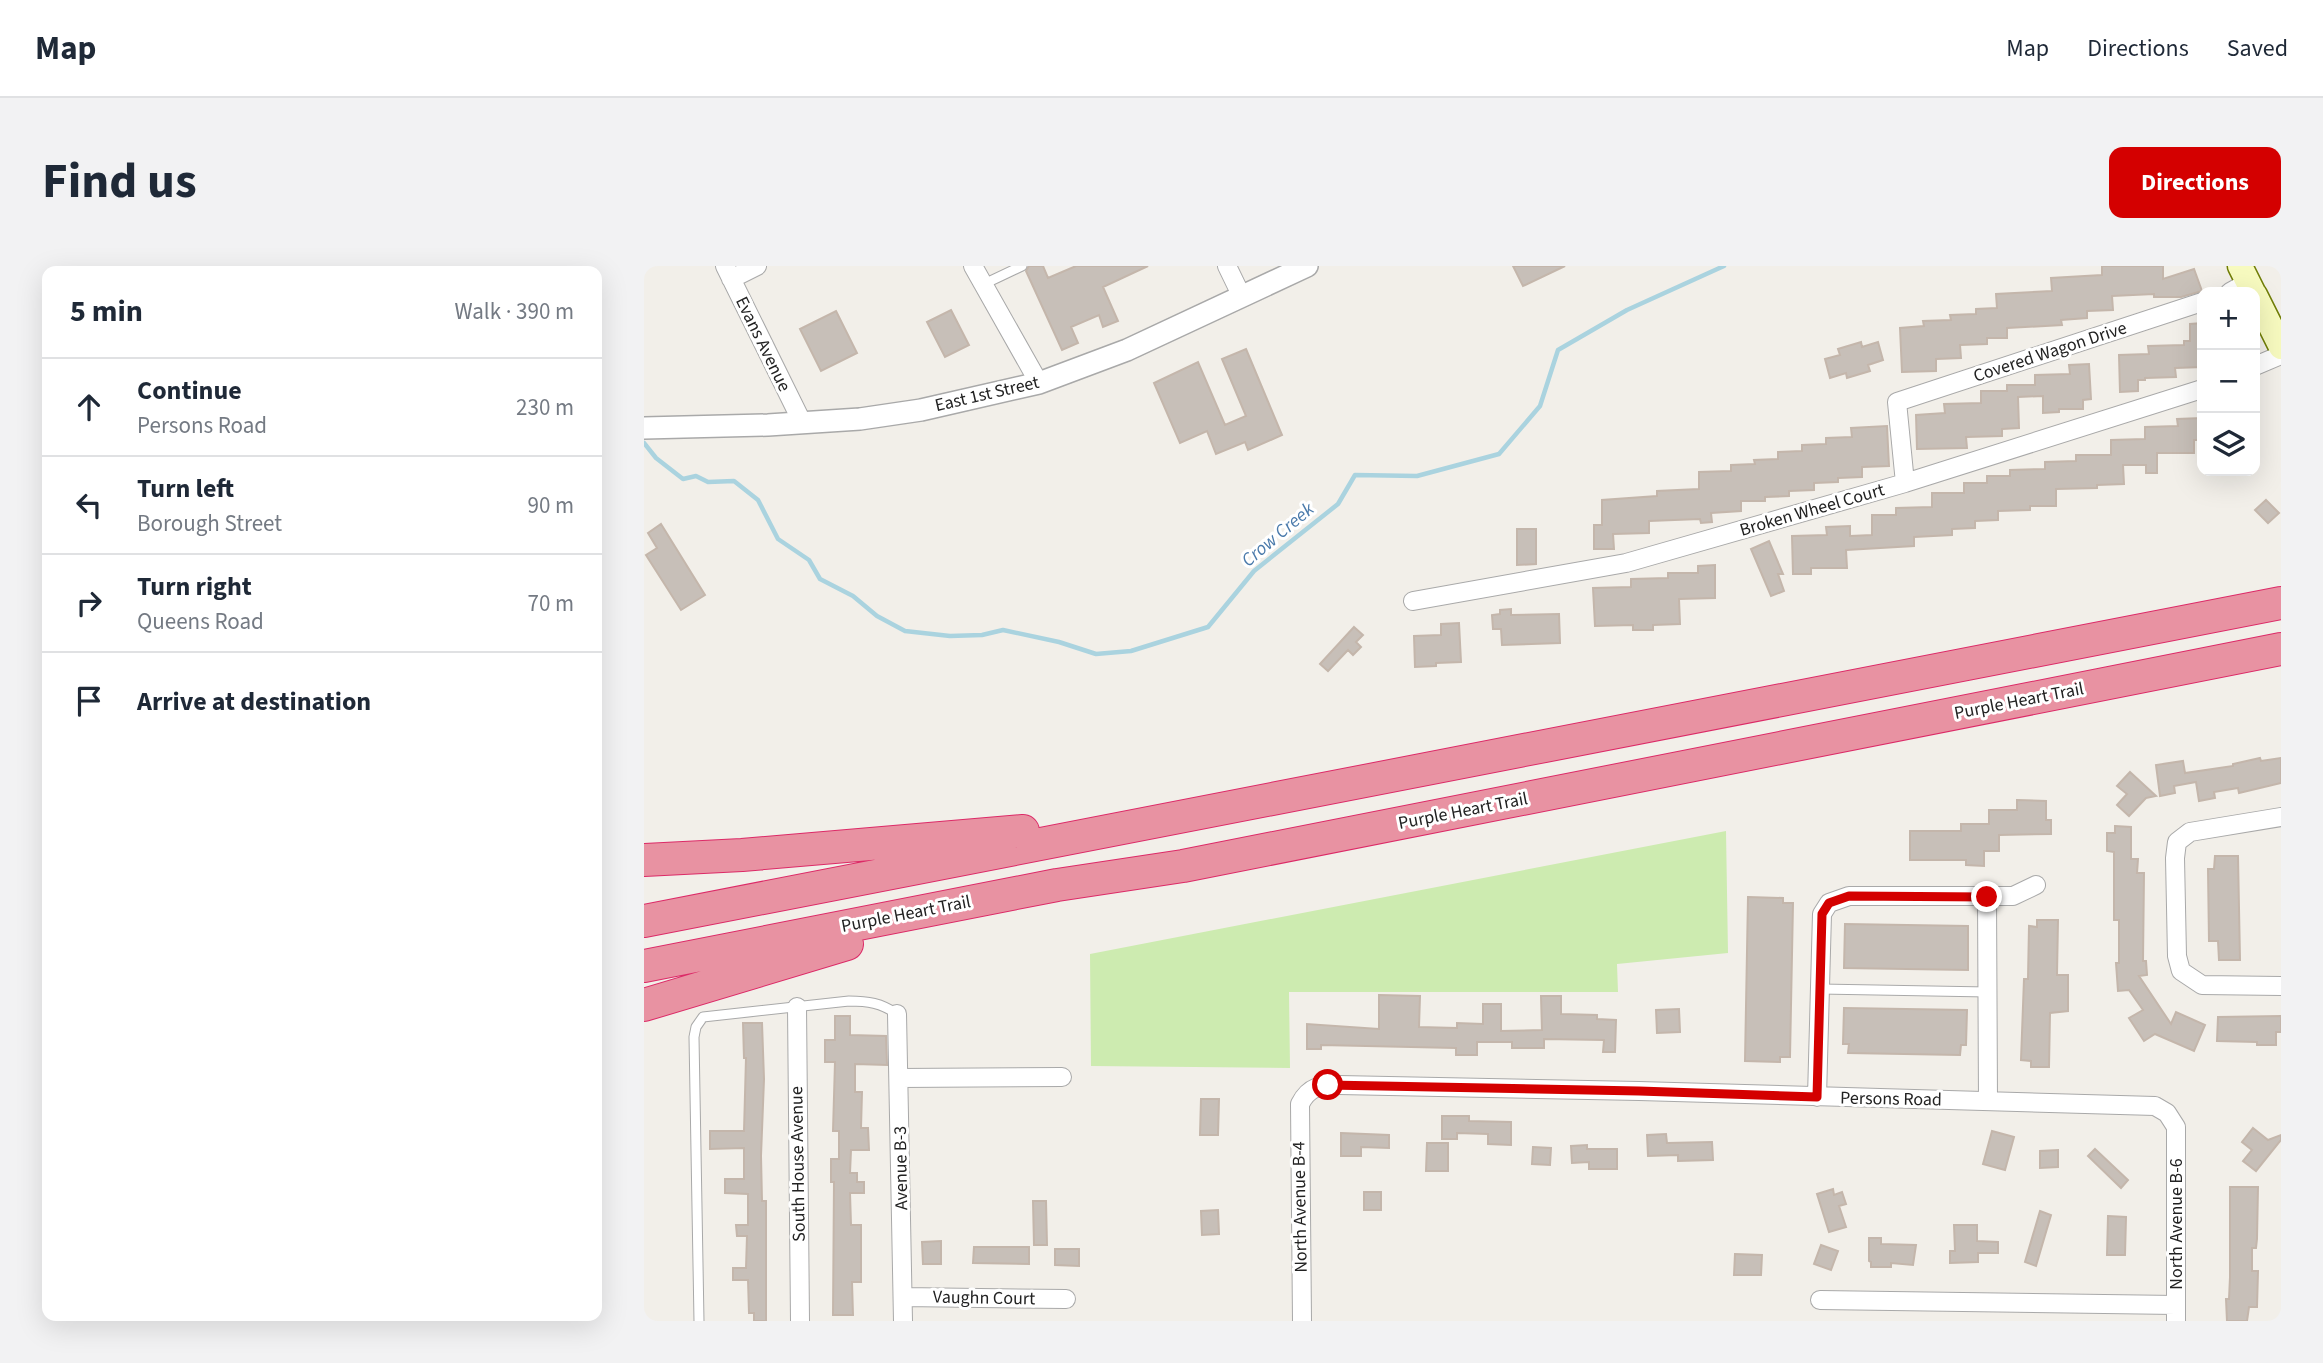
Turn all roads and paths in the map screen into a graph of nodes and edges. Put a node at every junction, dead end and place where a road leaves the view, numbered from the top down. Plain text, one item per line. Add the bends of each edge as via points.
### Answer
1 (757, 266) edge
2 (973, 266) edge
3 (1022, 266) edge
4 (1227, 266) edge
5 (1307, 266) edge
6 (728, 272) edge
7 (984, 285) junction
8 (2245, 285) edge
9 (1242, 297) junction
10 (2197, 304) edge
11 (2281, 347) edge
12 (2281, 355) edge
13 (2260, 364) edge
14 (1039, 383) junction
15 (2197, 391) edge
16 (802, 422) junction
17 (644, 428) edge
18 (1905, 483) junction
19 (1413, 601) dead end
20 (2281, 604) edge
21 (2281, 649) edge
22 (1271, 798) junction
23 (2281, 817) edge
24 (644, 860) edge
25 (1057, 885) junction
26 (2036, 885) dead end
27 (1987, 897) junction
28 (644, 920) edge
29 (644, 966) edge
30 (2281, 986) edge
31 (1820, 989) junction
32 (1988, 992) junction
33 (644, 1005) edge
34 (797, 1007) junction
35 (897, 1014) joint
36 (1062, 1077) dead end
37 (899, 1078) junction
38 (1305, 1094) joint
39 (1817, 1097) junction
40 (1988, 1101) junction
41 (2176, 1127) joint
42 (903, 1297) junction
43 (1066, 1299) dead end
44 (1820, 1300) dead end
45 (2176, 1313) edge
46 (699, 1321) edge
47 (800, 1321) edge
48 (903, 1321) edge
49 (1302, 1321) edge

1 - 6 street
2 - 7 street
3 - 7 lane
4 - 9 street
5 - 9 street, East 1st Street
6 - 16 street, Evans Avenue
7 - 14 street
8 - 11 main road
9 - 14 street, East 1st Street via 1127,350
10 - 18 street, Covered Wagon Drive via 1897,402
12 - 13 street
14 - 16 street, East 1st Street via 921,410
15 - 18 street, Broken Wheel Court
16 - 17 street, East 1st Street
18 - 19 street, Broken Wheel Court via 1626,563
20 - 22 highway
21 - 25 highway, Purple Heart Trail via 1197,864
22 - 24 highway via 1065,827
22 - 28 highway
23 - 30 street via 2190,832 2176,842 2176,956 2181,971 2202,985
25 - 29 highway, Purple Heart Trail
25 - 33 highway
26 - 27 street via 2013,896
27 - 31 street via 1849,896 1829,903 1822,914
27 - 32 street
31 - 32 lane
31 - 39 street
32 - 40 street
34 - 35 lane via 869,1001
34 - 46 lane via 703,1017 695,1027
34 - 47 street, South House Avenue
35 - 37 street, Avenue B-3
36 - 37 street
37 - 42 street, Avenue B-3
38 - 39 street, Persons Road via 1339,1085
38 - 49 street, North Avenue B-4 via 1299,1118
39 - 40 street, Persons Road
40 - 41 street, Persons Road via 2155,1106 2167,1113
41 - 45 street, North Avenue B-6
42 - 43 street, Vaughn Court
42 - 48 street, Avenue B-3
44 - 45 street

